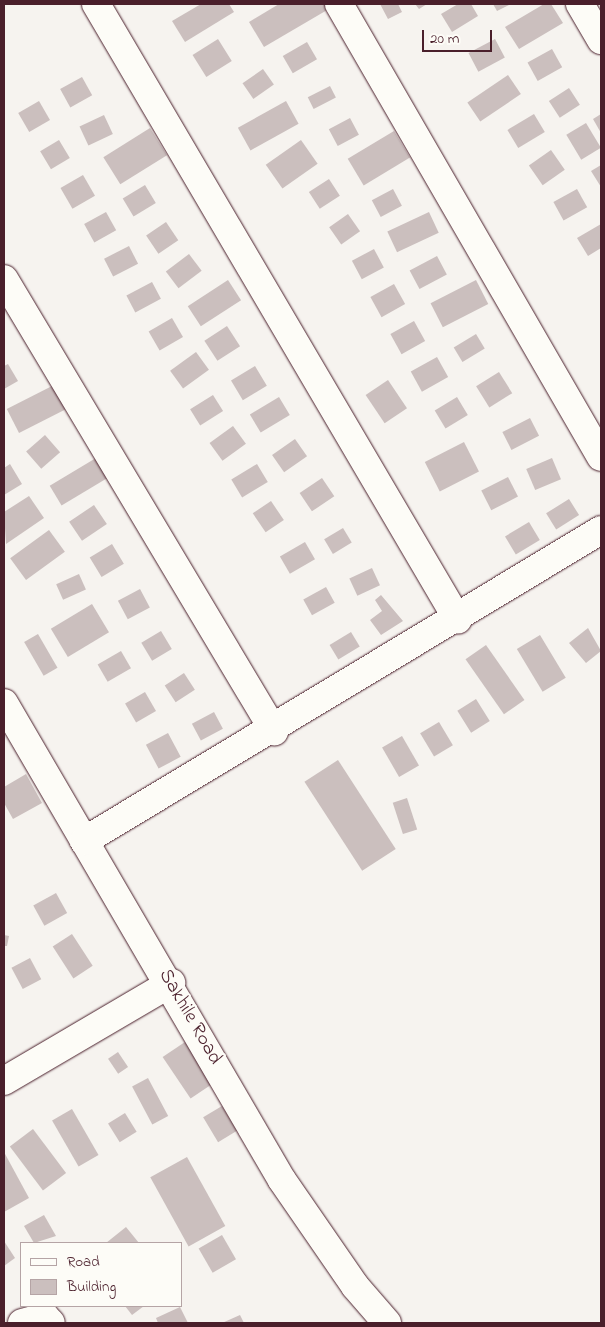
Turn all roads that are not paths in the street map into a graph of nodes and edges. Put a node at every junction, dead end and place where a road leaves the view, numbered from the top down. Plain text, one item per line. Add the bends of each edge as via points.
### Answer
1 (96, 4) edge
2 (339, 4) edge
3 (4, 279) edge
4 (601, 457) edge
5 (601, 530) edge
6 (458, 620) junction
7 (4, 703) edge
8 (274, 731) junction
9 (84, 842) junction
10 (171, 983) junction
11 (4, 1081) edge
12 (22, 1323) edge
13 (51, 1323) edge
14 (387, 1323) edge

1 - 6 street
2 - 4 street
3 - 8 street
5 - 6 street
6 - 8 street
7 - 9 street, Sakhile Road
8 - 9 street
9 - 10 street, Sakhile Road
10 - 11 street
10 - 14 street, Sakhile Road via 282,1180 355,1286
12 - 13 street via 45,1317

